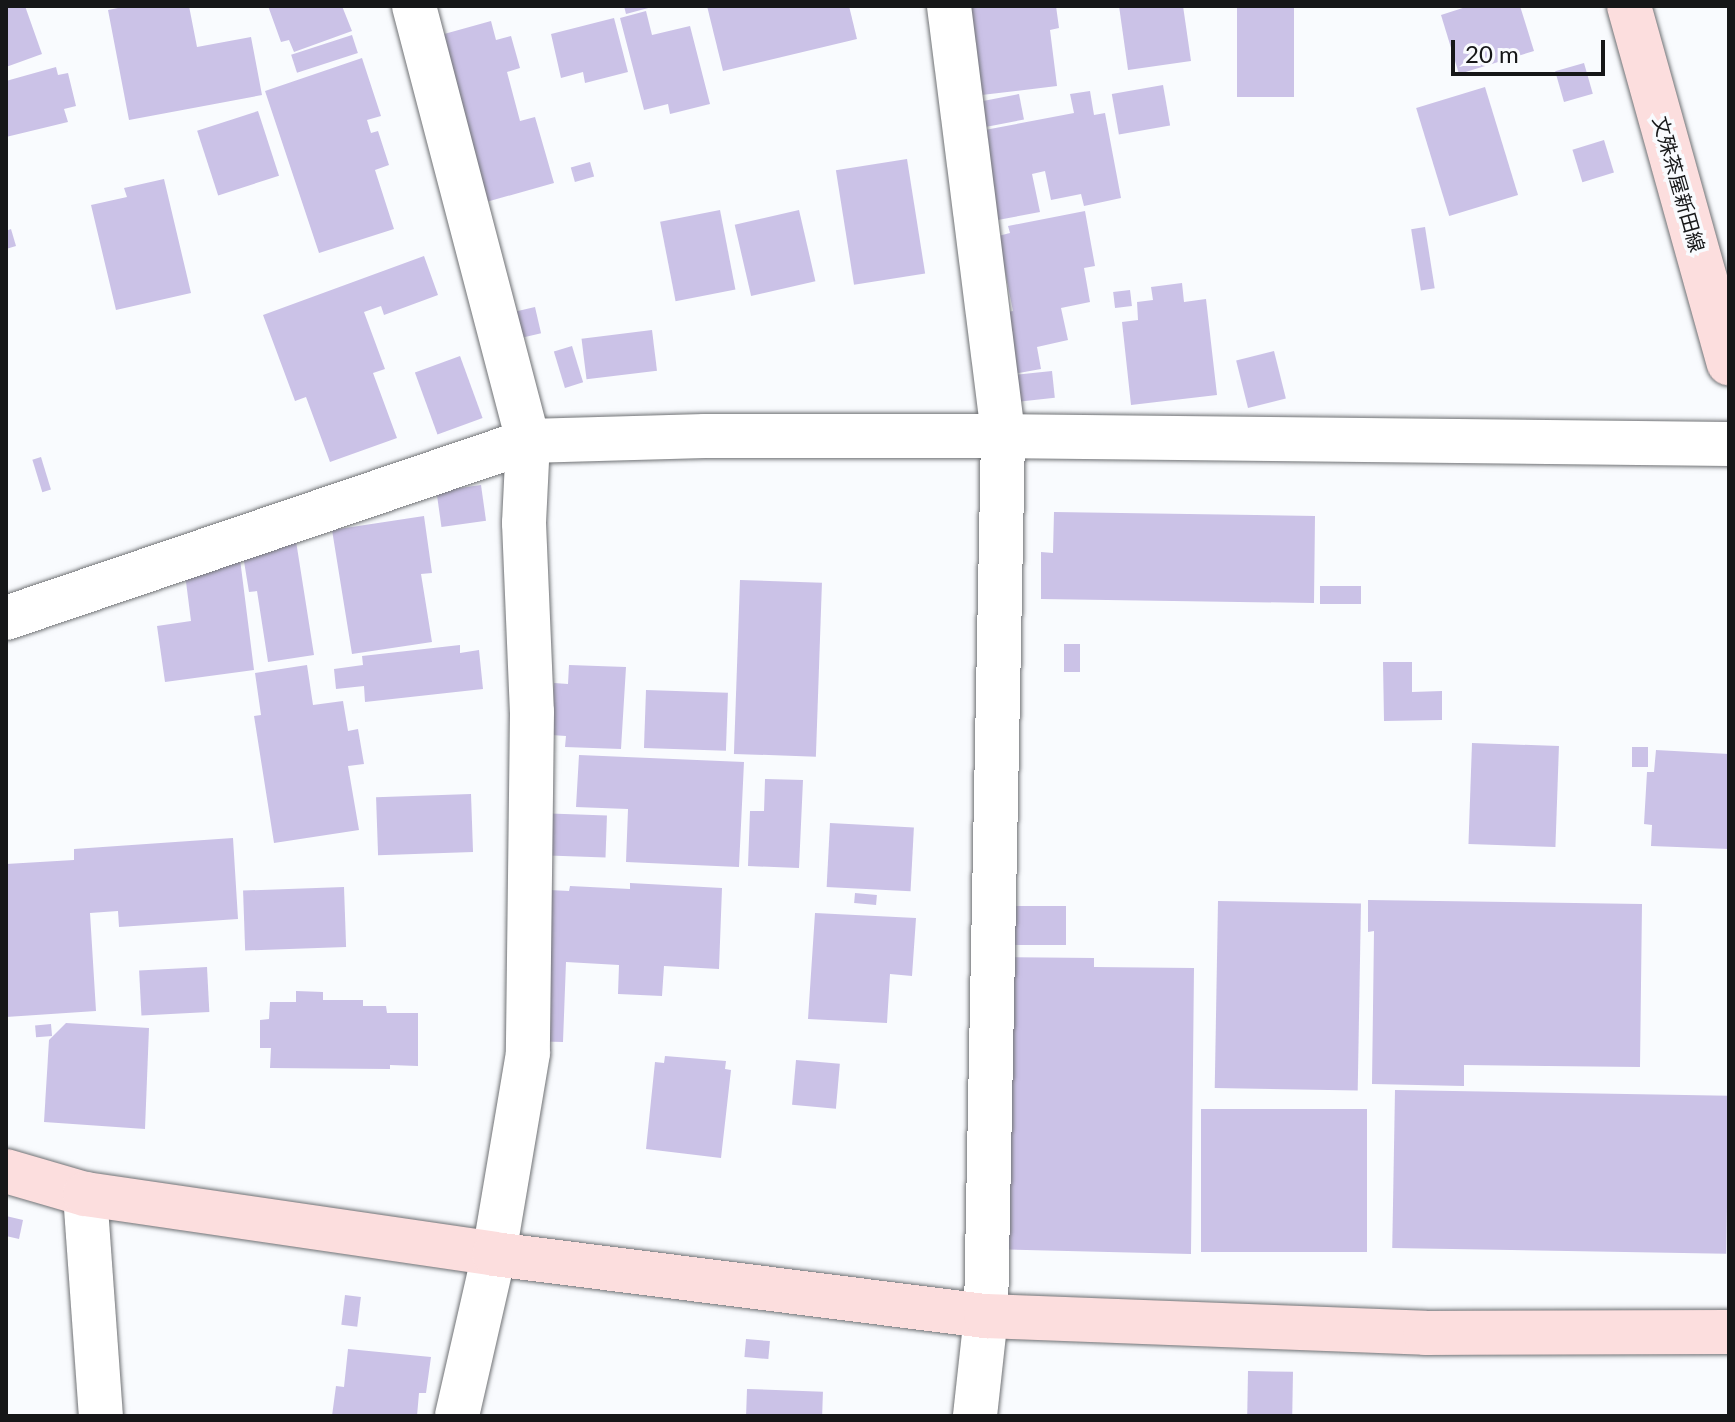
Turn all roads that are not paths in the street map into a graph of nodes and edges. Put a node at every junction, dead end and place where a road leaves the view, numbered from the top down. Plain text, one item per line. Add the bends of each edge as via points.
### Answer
1 (414, 6) edge
2 (949, 6) edge
3 (1629, 6) edge
4 (1729, 363) edge
5 (1003, 436) junction
6 (528, 441) junction
7 (1729, 444) edge
8 (6, 618) edge
9 (6, 1171) edge
10 (85, 1194) junction
11 (494, 1254) junction
12 (986, 1316) junction
13 (1729, 1332) edge
14 (101, 1416) edge
15 (457, 1416) edge
16 (975, 1416) edge

1 - 6 street
2 - 5 street
3 - 4 street, 文殊茶屋新田線
5 - 6 street
5 - 7 street
5 - 12 street
6 - 8 street
6 - 11 street via 528,1053
9 - 10 street
10 - 11 street
10 - 14 street
11 - 12 street
11 - 15 street
12 - 13 street via 1425,1333
12 - 16 street

